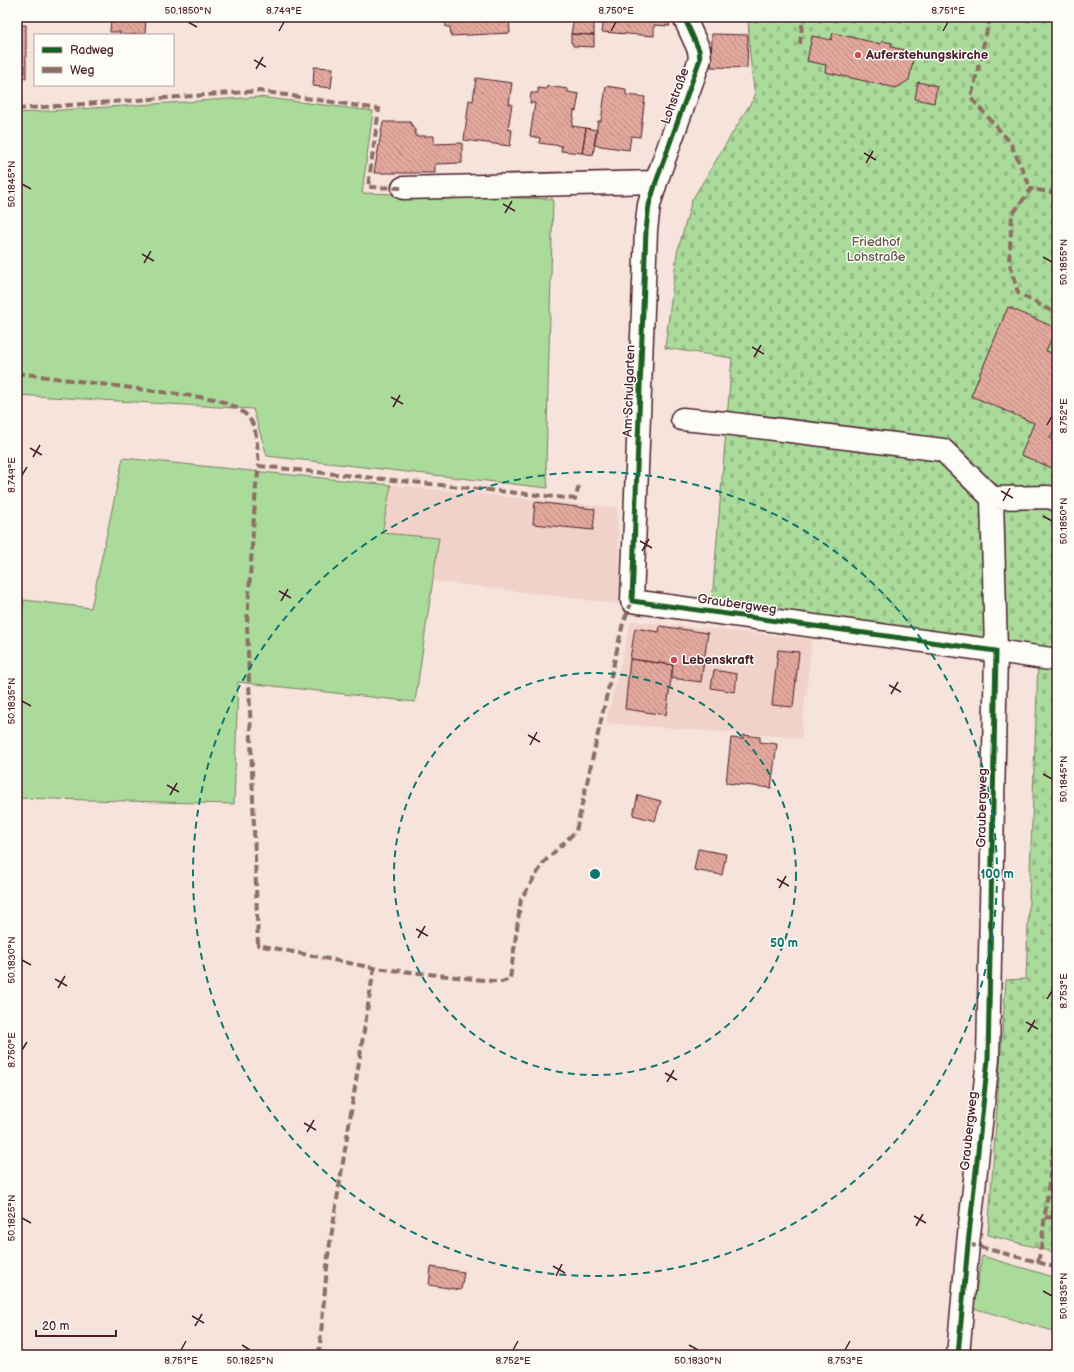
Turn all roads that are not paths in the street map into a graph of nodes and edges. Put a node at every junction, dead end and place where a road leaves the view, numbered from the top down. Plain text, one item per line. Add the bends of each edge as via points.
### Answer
1 (684, 17) edge
2 (656, 182) junction
3 (403, 188) dead end
4 (682, 419) dead end
5 (992, 498) junction
6 (1057, 500) edge
7 (632, 601) joint
8 (996, 651) junction
9 (1057, 660) edge
10 (958, 1355) edge

1 - 2 street, Lohstraße via 699,50 700,59
2 - 3 street
2 - 7 street, Am Schulgarten via 649,205 646,230
4 - 5 street via 943,450
5 - 6 street via 1049,497
5 - 8 street
7 - 8 street, Graubergweg
8 - 9 street
8 - 10 street, Graubergweg via 988,1059

